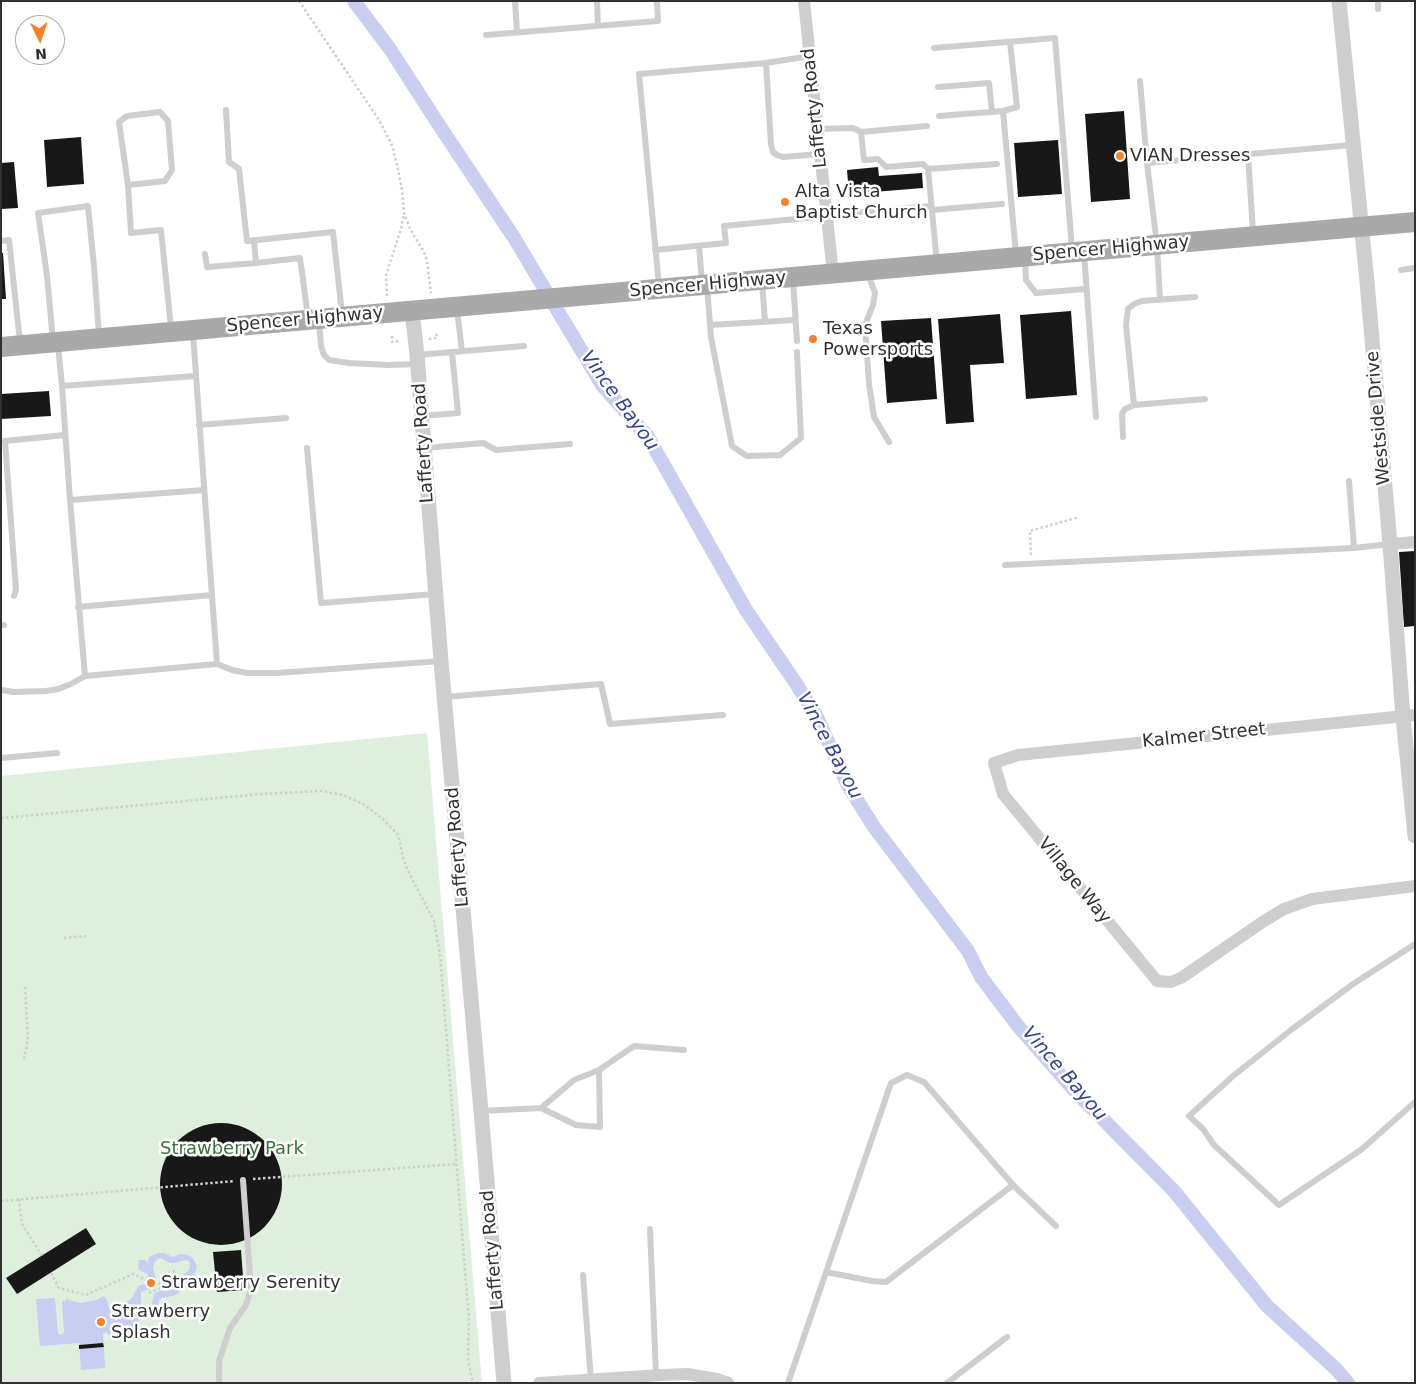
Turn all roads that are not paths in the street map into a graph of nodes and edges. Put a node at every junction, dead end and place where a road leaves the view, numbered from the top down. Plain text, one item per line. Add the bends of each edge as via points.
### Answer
1 (515, 1) edge
2 (597, 1) edge
3 (657, 1) edge
4 (804, 1) edge
5 (1339, 1) edge
6 (1378, 1) edge
7 (1378, 9) dead end
8 (598, 26) junction
9 (517, 32) junction
10 (486, 35) dead end
11 (1010, 42) junction
12 (934, 48) dead end
13 (810, 56) junction
14 (766, 63) junction
15 (1140, 81) dead end
16 (938, 87) dead end
17 (226, 110) dead end
18 (1003, 111) junction
19 (992, 112) junction
20 (939, 116) dead end
21 (928, 126) dead end
22 (818, 128) junction
23 (861, 132) junction
24 (1353, 145) junction
25 (820, 154) junction
26 (1248, 154) junction
27 (1147, 163) junction
28 (997, 164) dead end
29 (928, 169) junction
30 (128, 185) junction
31 (1002, 204) dead end
32 (932, 208) junction
33 (850, 213) dead end
34 (827, 216) junction
35 (1415, 222) edge
36 (1362, 227) junction
37 (1254, 236) junction
38 (254, 240) junction
39 (1, 241) edge
40 (1157, 245) junction
41 (699, 246) junction
42 (656, 250) junction
43 (1078, 252) junction
44 (205, 254) dead end
45 (1020, 257) junction
46 (256, 263) junction
47 (937, 264) junction
48 (1415, 268) edge
49 (1400, 270) dead end
50 (866, 271) junction
51 (833, 274) junction
52 (793, 277) junction
53 (761, 280) junction
54 (705, 285) junction
55 (659, 289) junction
56 (1086, 289) junction
57 (1195, 297) dead end
58 (1160, 299) junction
59 (457, 307) junction
60 (412, 311) junction
61 (343, 318) junction
62 (313, 320) junction
63 (796, 320) junction
64 (765, 321) junction
65 (710, 324) junction
66 (192, 330) junction
67 (172, 332) junction
68 (99, 339) junction
69 (797, 341) dead end
70 (56, 342) junction
71 (11, 346) edge
72 (524, 346) dead end
73 (462, 351) junction
74 (452, 352) junction
75 (797, 352) dead end
76 (418, 360) junction
77 (196, 376) junction
78 (62, 386) junction
79 (1205, 399) dead end
80 (1134, 405) junction
81 (422, 416) junction
82 (1096, 417) dead end
83 (286, 418) dead end
84 (199, 425) junction
85 (65, 435) junction
86 (1123, 436) dead end
87 (889, 442) dead end
88 (570, 444) dead end
89 (307, 448) dead end
90 (424, 448) junction
91 (1349, 481) dead end
92 (204, 490) junction
93 (70, 500) junction
94 (1415, 542) edge
95 (1390, 544) junction
96 (1354, 548) junction
97 (1006, 565) dead end
98 (436, 594) junction
99 (212, 595) junction
100 (14, 596) dead end
101 (78, 607) junction
102 (441, 661) junction
103 (217, 664) junction
104 (85, 676) junction
105 (1, 690) edge
106 (444, 697) junction
107 (723, 715) dead end
108 (1409, 716) edge
109 (57, 753) dead end
110 (1, 758) edge
111 (994, 763) joint
112 (1415, 836) edge
113 (1415, 886) edge
114 (1415, 944) edge
115 (684, 1050) dead end
116 (599, 1070) junction
117 (1415, 1102) edge
118 (541, 1108) junction
119 (482, 1111) junction
120 (243, 1180) road end
121 (1013, 1185) junction
122 (1056, 1226) dead end
123 (650, 1228) dead end
124 (826, 1272) junction
125 (583, 1275) dead end
126 (1007, 1337) dead end
127 (656, 1375) junction
128 (591, 1381) edge
129 (219, 1383) edge
130 (504, 1383) edge
131 (539, 1383) edge
132 (728, 1383) edge
133 (788, 1383) edge
134 (947, 1383) edge

1 - 9 lane
2 - 8 lane
3 - 8 lane via 658,21
4 - 13 street, Lafferty Road
5 - 24 street, Westside Drive
6 - 7 lane
8 - 9 lane
9 - 10 lane
11 - 12 lane
11 - 18 lane via 1017,107
11 - 43 lane via 1055,38
13 - 14 lane
13 - 22 street, Lafferty Road
14 - 25 lane via 773,152 783,157
14 - 42 lane via 638,74
15 - 27 lane
16 - 19 lane via 989,83
17 - 38 lane via 229,162 239,169 246,241
18 - 19 lane
18 - 45 lane
19 - 20 lane
21 - 23 lane
22 - 23 lane via 853,128
22 - 25 street, Lafferty Road
23 - 29 lane via 864,160 878,159 886,167 923,164
24 - 26 lane
24 - 36 street, Westside Drive
25 - 34 street, Lafferty Road
26 - 27 lane
26 - 37 lane
27 - 40 lane
28 - 29 lane
29 - 32 lane
30 - 30 lane via 119,122 127,116 160,112 168,121 172,170 165,180
30 - 67 lane via 131,233 161,230
31 - 32 lane
32 - 33 lane
32 - 47 lane
34 - 41 lane via 724,226 726,243
34 - 51 street, Lafferty Road
35 - 36 main road, Spencer Highway
36 - 37 main road, Spencer Highway
36 - 95 street, Westside Drive
37 - 40 main road, Spencer Highway
38 - 46 lane
38 - 61 lane via 333,232
39 - 71 lane via 9,240
40 - 43 main road, Spencer Highway
40 - 58 lane
41 - 42 lane
41 - 54 lane
42 - 55 lane
43 - 45 main road, Spencer Highway
43 - 56 lane
44 - 46 lane via 207,267
45 - 47 main road, Spencer Highway
45 - 56 lane via 1026,280 1036,293
46 - 62 lane via 300,258
47 - 50 main road, Spencer Highway
48 - 49 lane
50 - 51 main road, Spencer Highway
50 - 87 lane via 874,293 865,325 869,384 874,417
51 - 52 main road, Spencer Highway
52 - 53 main road, Spencer Highway
52 - 63 lane
53 - 54 main road, Spencer Highway
53 - 64 lane
54 - 55 main road, Spencer Highway
54 - 65 lane
55 - 59 main road, Spencer Highway
56 - 82 lane
57 - 58 lane
58 - 80 lane via 1142,301 1128,309 1126,325
59 - 60 main road, Spencer Highway
59 - 73 lane
60 - 61 main road, Spencer Highway
60 - 76 street, Lafferty Road
61 - 62 main road, Spencer Highway
62 - 66 main road, Spencer Highway
62 - 76 lane via 324,355 329,360 388,366
63 - 64 lane
63 - 69 lane
64 - 65 lane
65 - 75 lane via 732,446 747,456 780,455 801,438
66 - 67 main road, Spencer Highway
66 - 77 lane
67 - 68 main road, Spencer Highway
68 - 70 main road, Spencer Highway
68 - 70 lane via 88,206 38,213
70 - 71 main road, Spencer Highway
70 - 78 lane
72 - 73 lane
73 - 74 lane
74 - 76 lane
74 - 81 lane via 458,413
76 - 81 street, Lafferty Road
77 - 78 lane
77 - 84 lane
78 - 85 lane
79 - 80 lane
80 - 86 lane via 1122,414
81 - 90 street, Lafferty Road
83 - 84 lane
84 - 92 lane
85 - 93 lane
85 - 100 lane via 5,441
88 - 90 lane via 496,450 483,443
89 - 98 lane via 321,603
90 - 98 street, Lafferty Road
91 - 96 lane
92 - 93 lane
92 - 99 lane
93 - 101 lane
94 - 95 street
95 - 96 lane
95 - 108 street, Westside Drive
96 - 97 lane
98 - 102 street, Lafferty Road
99 - 101 lane
99 - 103 lane
101 - 104 lane
102 - 103 lane via 277,673 248,673
102 - 106 street, Lafferty Road
103 - 104 lane
104 - 105 lane via 58,689 31,692
106 - 107 lane via 601,684 610,724
106 - 119 street, Lafferty Road
108 - 111 street, Kalmer Street via 1018,755
108 - 112 street, Westside Drive
109 - 110 lane
111 - 113 street, Village Way via 1003,794 1157,981 1171,982 1181,978 1264,921 1312,899
114 - 117 lane via 1291,1030 1189,1116 1214,1145 1279,1205 1362,1149
115 - 116 lane via 634,1046
116 - 118 lane via 574,1080
116 - 118 lane via 600,1127 576,1125
118 - 119 lane
119 - 130 street, Lafferty Road
120 - 129 lane via 251,1288 246,1305 230,1328 219,1361
121 - 122 lane
121 - 124 lane via 886,1282
121 - 124 lane via 924,1082 907,1075 891,1083
123 - 127 lane
124 - 133 lane
125 - 128 lane
126 - 134 lane
127 - 128 street
127 - 132 street via 688,1374
128 - 131 street

